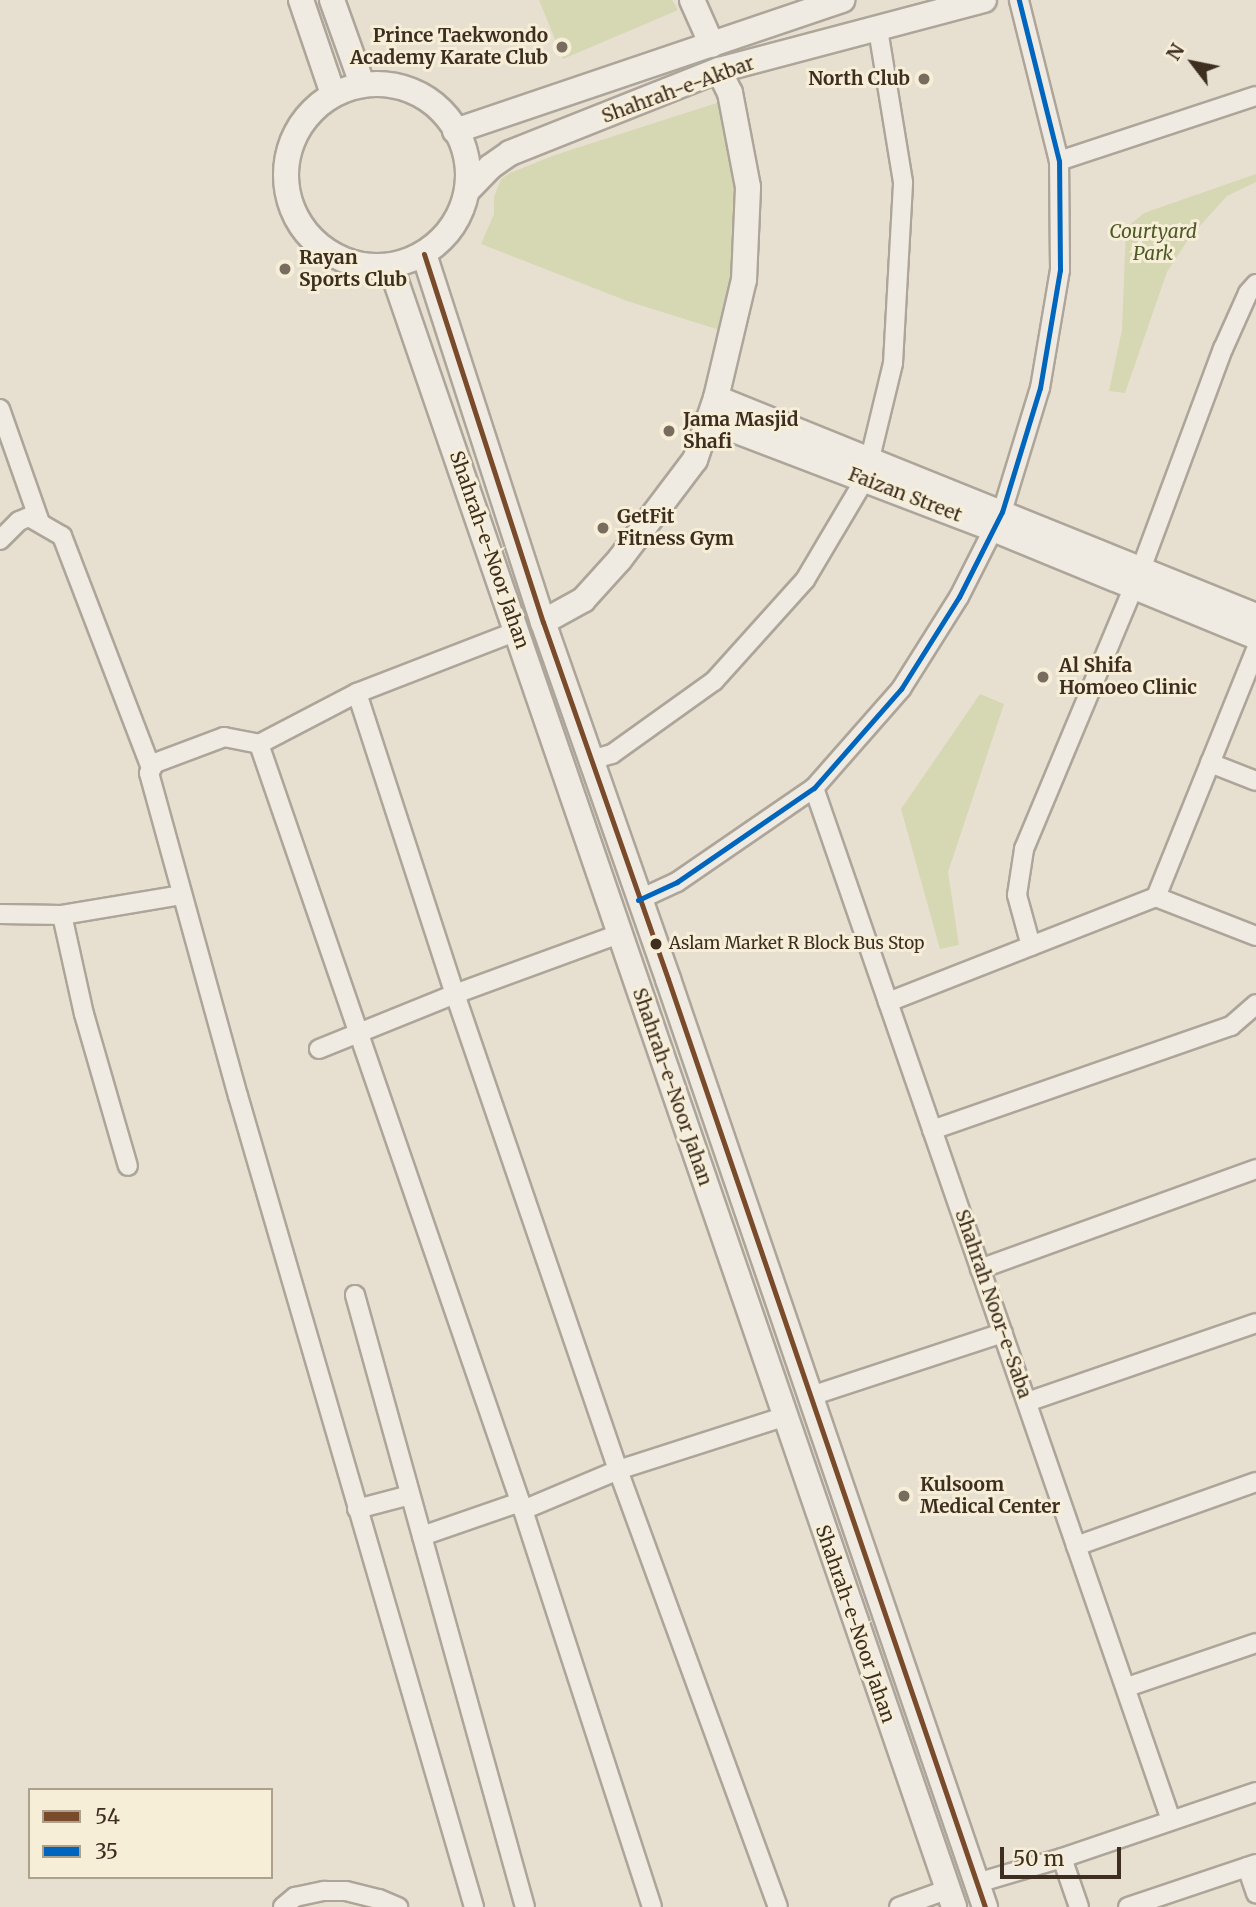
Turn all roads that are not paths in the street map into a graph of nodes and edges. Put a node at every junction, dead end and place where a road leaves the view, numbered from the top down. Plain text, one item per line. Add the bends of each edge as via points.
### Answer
1 (301, 0) edge
2 (332, 0) edge
3 (692, 0) edge
4 (842, 0) edge
5 (984, 0) edge
6 (1019, 0) edge
7 (878, 29) junction
8 (712, 45) junction
9 (719, 71) junction
10 (362, 84) junction
11 (333, 94) junction
12 (1256, 96) edge
13 (455, 131) junction
14 (1059, 161) junction
15 (468, 190) junction
16 (424, 254) junction
17 (391, 267) junction
18 (1256, 284) edge
19 (0, 409) edge
20 (712, 409) junction
21 (867, 470) junction
22 (39, 520) junction
23 (997, 520) junction
24 (3, 534) edge
25 (1138, 578) junction
26 (1256, 617) edge
27 (543, 622) junction
28 (517, 631) junction
29 (1256, 637) edge
30 (1256, 649) edge
31 (357, 693) junction
32 (259, 744) junction
33 (591, 760) junction
34 (1210, 763) junction
35 (151, 768) junction
36 (1256, 781) edge
37 (814, 788) junction
38 (182, 895) junction
39 (1156, 897) junction
40 (638, 900) junction
41 (0, 914) edge
42 (62, 915) junction
43 (619, 934) junction
44 (1256, 936) edge
45 (1031, 946) junction
46 (668, 979) junction
47 (639, 990) junction
48 (455, 994) junction
49 (888, 1002) junction
50 (1256, 1004) edge
51 (360, 1034) junction
52 (319, 1049) dead end
53 (932, 1130) junction
54 (128, 1166) dead end
55 (1256, 1169) edge
56 (981, 1269) junction
57 (355, 1295) dead end
58 (1256, 1323) edge
59 (1003, 1334) junction
60 (811, 1396) junction
61 (1027, 1402) junction
62 (783, 1417) junction
63 (618, 1470) junction
64 (1256, 1482) edge
65 (410, 1494) junction
66 (521, 1506) junction
67 (357, 1509) junction
68 (422, 1536) junction
69 (1076, 1546) junction
70 (1256, 1643) edge
71 (901, 1662) junction
72 (872, 1672) junction
73 (1127, 1687) junction
74 (1256, 1792) edge
75 (1171, 1820) junction
76 (1062, 1858) junction
77 (1251, 1865) edge
78 (977, 1883) junction
79 (1256, 1893) edge
80 (951, 1898) edge
81 (1165, 1901) edge
82 (283, 1907) edge
83 (398, 1907) edge
84 (474, 1907) edge
85 (525, 1907) edge
86 (652, 1907) edge
87 (778, 1907) edge
88 (899, 1907) edge
89 (985, 1907) edge
90 (1079, 1907) edge
91 (1128, 1907) edge

1 - 11 main road
2 - 10 main road
3 - 8 main road
4 - 8 main road, Shahrah-e-Akbar
5 - 7 main road, Shahrah-e-Akbar
6 - 14 street
7 - 9 main road, Shahrah-e-Akbar
7 - 21 street via 903,182 893,363
8 - 13 main road, Shahrah-e-Akbar
9 - 15 main road, Shahrah-e-Akbar via 510,153
9 - 20 main road via 730,93 748,187 744,280
10 - 11 main road
10 - 13 main road via 382,83 422,94 438,106
11 - 17 main road via 313,109 288,152 285,177 289,201 299,224 323,250 343,262 372,270
12 - 14 street
13 - 15 main road via 463,143
14 - 23 street via 1058,283 1040,388
15 - 16 main road via 457,220
16 - 17 main road
16 - 27 main road, Shahrah-e-Noor Jahan
17 - 28 main road, Shahrah-e-Noor Jahan
18 - 25 street via 1223,349
19 - 22 street
20 - 21 main road, Faizan Street
20 - 27 main road via 695,460 620,559 583,600
21 - 23 main road, Faizan Street
21 - 33 street via 805,580 714,681 612,754
22 - 24 street via 25,517
22 - 35 street via 62,536
23 - 25 main road, Faizan Street
23 - 37 street via 958,597 901,689
25 - 26 main road, Faizan Street
25 - 29 main road, Faizan Street
25 - 45 street via 1024,849 1017,895
27 - 33 main road, Shahrah-e-Noor Jahan
28 - 31 street
28 - 43 main road, Shahrah-e-Noor Jahan
30 - 34 street
31 - 32 street
31 - 48 street
32 - 35 street via 224,737
32 - 51 street
33 - 40 main road, Shahrah-e-Noor Jahan
34 - 36 street
34 - 39 street
35 - 38 street via 149,779
37 - 40 street via 677,882
37 - 49 street, Shahrah Noor-e-Saba
38 - 42 street
38 - 67 street
39 - 44 street
39 - 45 street
40 - 46 main road, Shahrah-e-Noor Jahan
41 - 42 street
42 - 54 street via 84,1014
43 - 47 main road, Shahrah-e-Noor Jahan
43 - 48 street
45 - 49 street
46 - 47 main road
46 - 60 main road, Shahrah-e-Noor Jahan
47 - 62 main road, Shahrah-e-Noor Jahan
48 - 51 street
48 - 63 street
49 - 53 street, Shahrah Noor-e-Saba
50 - 53 street via 1231,1026
51 - 52 street
51 - 66 street
53 - 56 street, Shahrah Noor-e-Saba
55 - 56 street
56 - 59 street, Shahrah Noor-e-Saba
57 - 65 street
58 - 61 street
59 - 60 street
59 - 61 street, Shahrah Noor-e-Saba
60 - 71 main road, Shahrah-e-Noor Jahan
61 - 69 street, Shahrah Noor-e-Saba
62 - 63 street
62 - 72 main road, Shahrah-e-Noor Jahan
63 - 66 street
63 - 87 street
64 - 69 street
65 - 67 street
65 - 68 street
66 - 68 street
66 - 86 street
67 - 84 street
68 - 85 street
69 - 73 street, Shahrah Noor-e-Saba
70 - 73 street
71 - 72 main road
71 - 78 main road, Shahrah-e-Noor Jahan
72 - 80 main road, Shahrah-e-Noor Jahan
73 - 75 street, Shahrah Noor-e-Saba
74 - 75 street
75 - 76 street
76 - 78 street
76 - 90 street
77 - 79 street
77 - 81 street
78 - 89 main road, Shahrah-e-Noor Jahan
80 - 88 street
81 - 91 street
82 - 83 street via 295,1897 324,1891 346,1891

